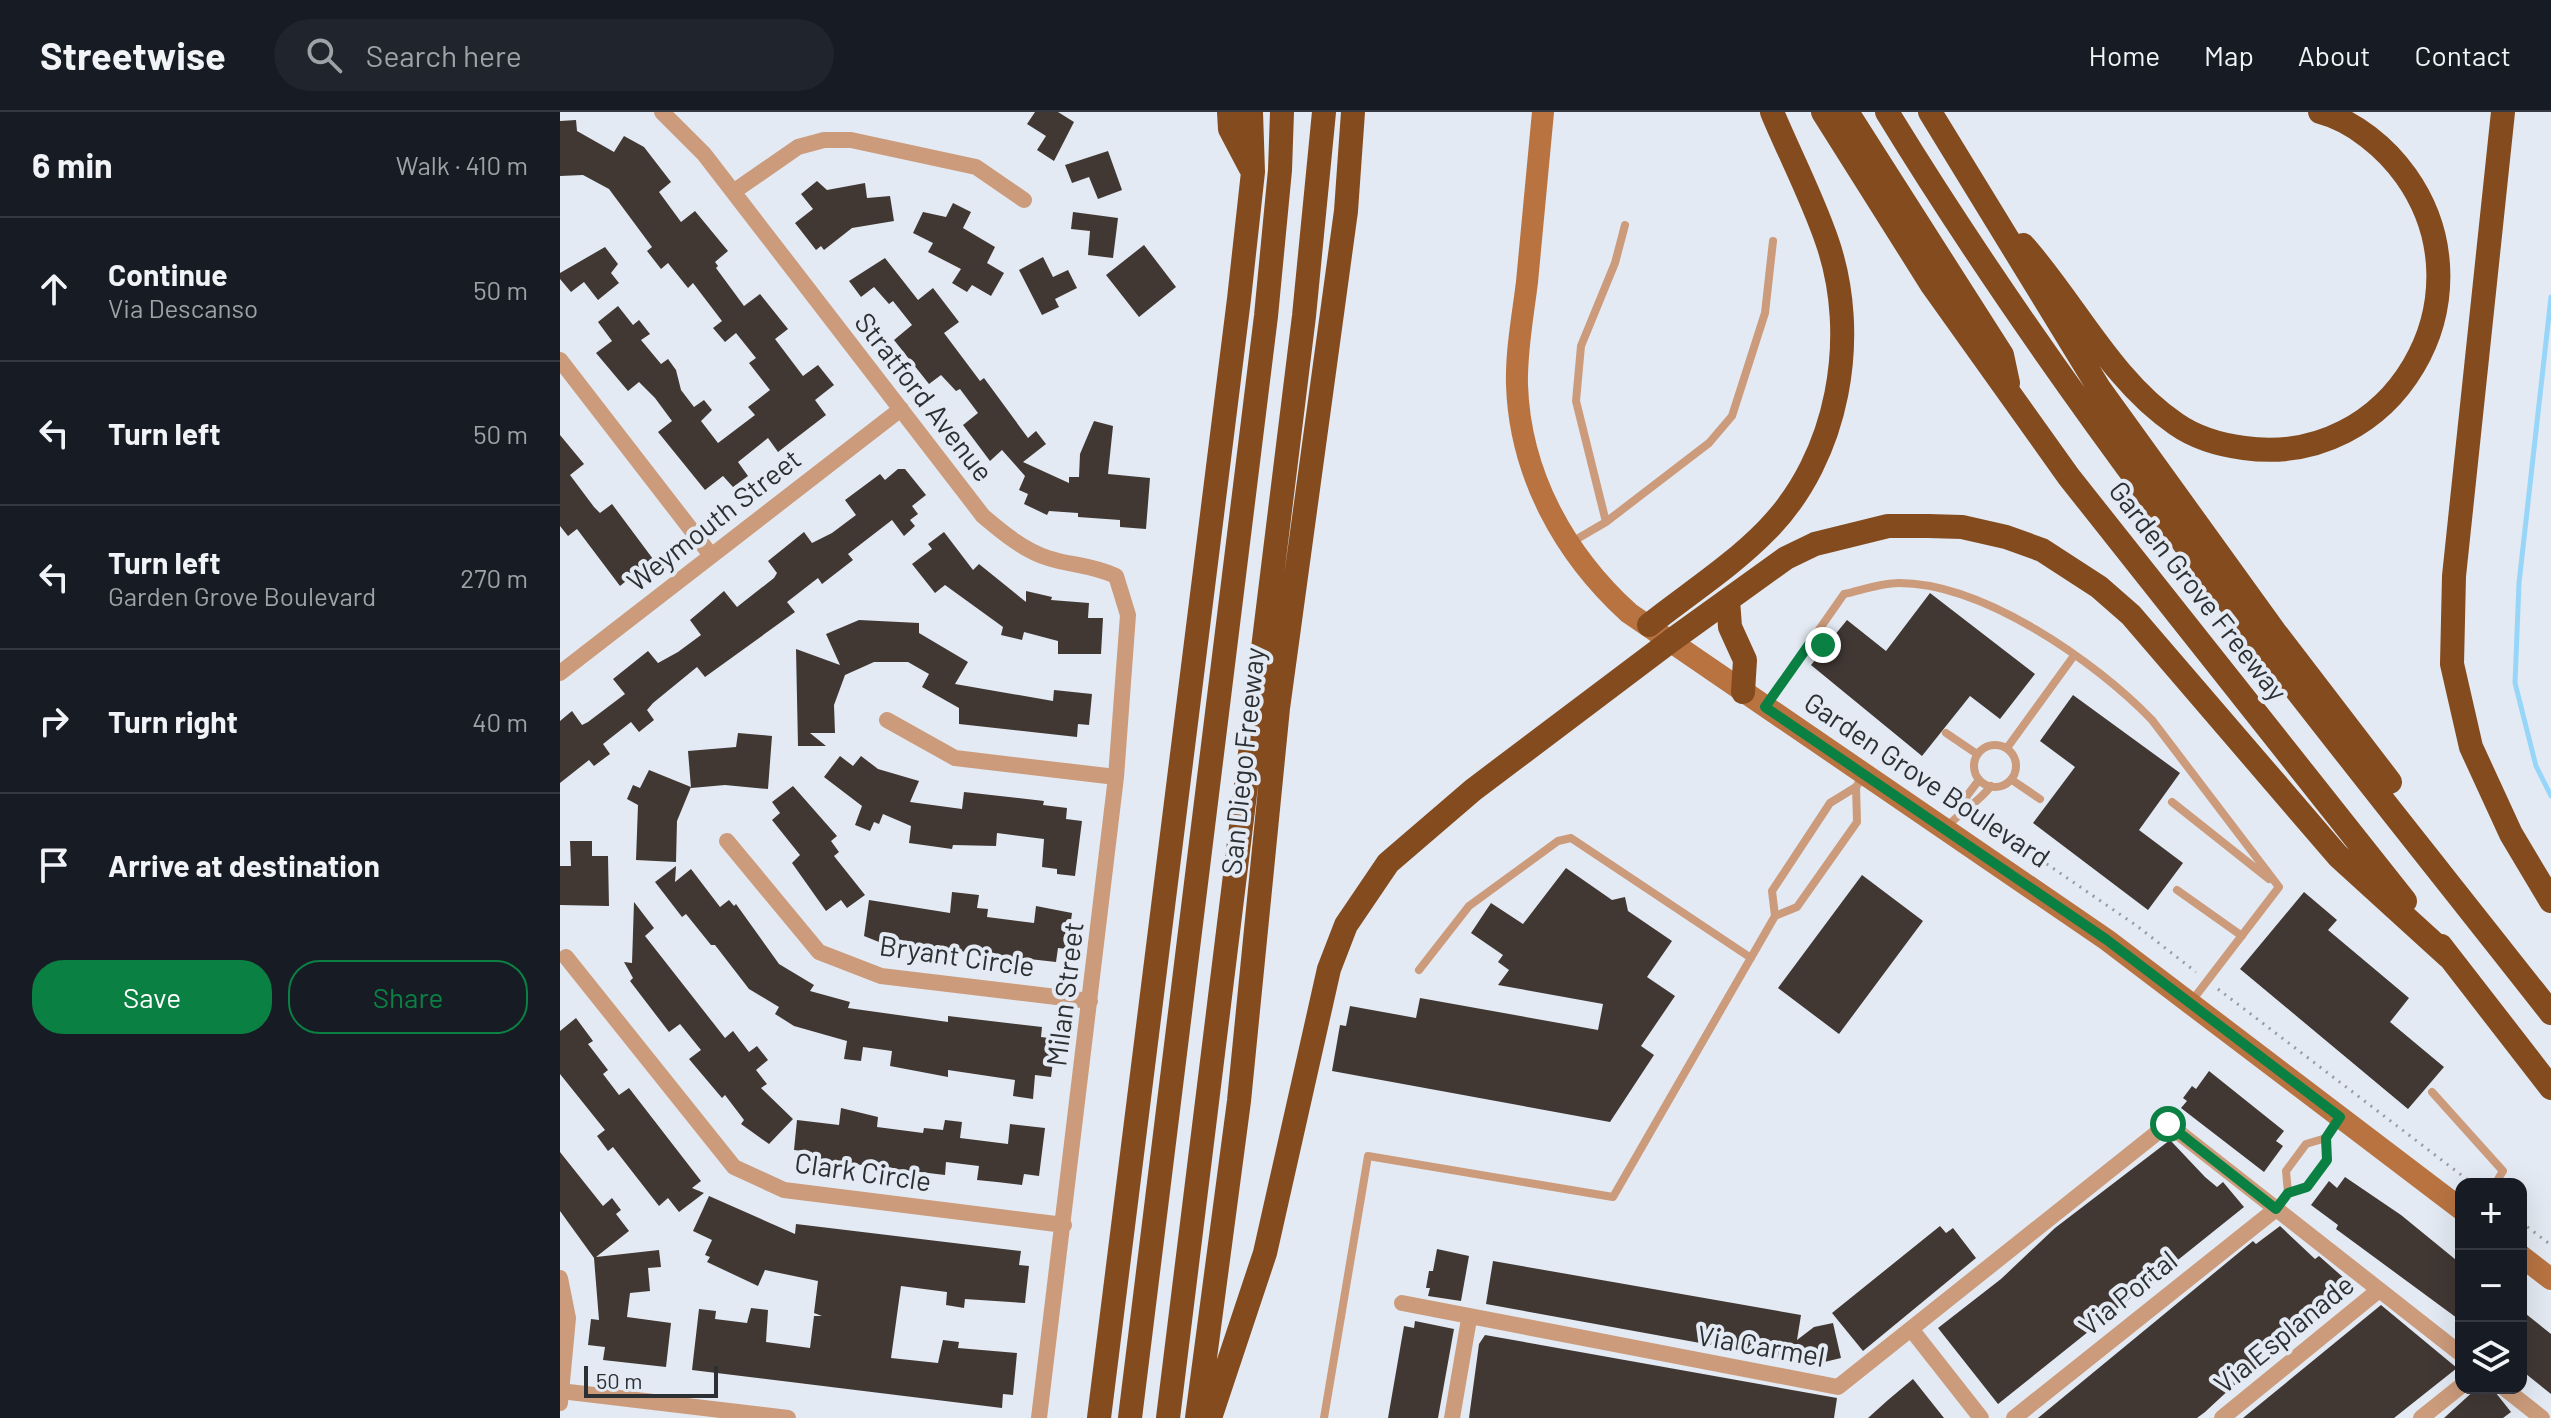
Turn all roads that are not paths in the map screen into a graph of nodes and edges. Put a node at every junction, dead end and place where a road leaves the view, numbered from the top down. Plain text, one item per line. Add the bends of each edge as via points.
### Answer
1 (662, 112) edge
2 (1229, 112) edge
3 (1251, 112) edge
4 (1282, 112) edge
5 (1324, 112) edge
6 (1353, 112) edge
7 (1543, 112) edge
8 (1772, 112) edge
9 (1823, 112) edge
10 (1847, 112) edge
11 (1887, 112) edge
12 (1930, 112) edge
13 (2320, 112) edge
14 (2503, 112) edge
15 (1253, 172) junction
16 (733, 192) junction
17 (1979, 195) junction
18 (1024, 200) dead end
19 (1625, 225) dead end
20 (1773, 241) dead end
21 (560, 360) edge
22 (2011, 397) junction
23 (901, 409) junction
24 (1606, 522) junction
25 (1570, 543) junction
26 (710, 554) junction
27 (1116, 576) joint
28 (1728, 600) junction
29 (1649, 625) junction
30 (1813, 639) junction
31 (1672, 640) junction
32 (1823, 645) dead end
33 (2073, 657) junction
34 (560, 673) edge
35 (1743, 692) junction
36 (1765, 707) junction
37 (887, 720) dead end
38 (1946, 733) dead end
39 (2007, 748) junction
40 (1977, 754) junction
41 (1116, 777) junction
42 (1979, 780) junction
43 (2012, 780) junction
44 (1859, 781) junction
45 (1991, 786) junction
46 (2040, 799) dead end
47 (2172, 802) dead end
48 (1967, 805) junction
49 (1947, 827) junction
50 (727, 841) dead end
51 (2279, 887) junction
52 (2177, 890) dead end
53 (2551, 901) edge
54 (1775, 916) junction
55 (2242, 936) junction
56 (566, 957) dead end
57 (2449, 957) junction
58 (1751, 958) junction
59 (1419, 970) dead end
60 (2551, 991) edge
61 (1090, 1001) junction
62 (2191, 1002) junction
63 (2551, 1013) edge
64 (2551, 1088) edge
65 (2432, 1092) dead end
66 (2340, 1117) junction
67 (2326, 1138) junction
68 (2499, 1178) edge
69 (2288, 1193) junction
70 (2455, 1204) edge
71 (2276, 1209) junction
72 (1064, 1225) junction
73 (2527, 1261) edge
74 (560, 1278) edge
75 (2551, 1279) edge
76 (2379, 1290) junction
77 (1402, 1303) dead end
78 (1469, 1319) junction
79 (1911, 1329) junction
80 (2455, 1349) edge
81 (2455, 1391) edge
82 (2512, 1394) edge
83 (561, 1395) edge
84 (788, 1418) edge
85 (1039, 1418) edge
86 (1099, 1418) edge
87 (1130, 1418) edge
88 (1168, 1418) edge
89 (1197, 1418) edge
90 (1210, 1418) edge
91 (1324, 1418) edge
92 (1452, 1418) edge
93 (1981, 1418) edge
94 (2014, 1418) edge
95 (2222, 1418) edge
96 (2421, 1418) edge
97 (2542, 1418) edge

1 - 16 street, Stratford Avenue
2 - 15 highway via 1230,129
3 - 15 highway, San Diego Freeway
4 - 87 highway via 1266,316
5 - 88 highway via 1304,316
6 - 89 highway, San Diego Freeway via 1346,211 1278,708 1239,1101
7 - 25 main road, Garden Grove Boulevard via 1517,383 1530,467
8 - 29 highway via 1827,242 1838,283 1843,317 1837,388 1818,456 1768,529
9 - 22 highway, Garden Grove Freeway via 1932,285
10 - 22 highway via 2002,355
11 - 63 highway via 1956,224 2101,436
12 - 17 highway, Garden Grove Freeway
13 - 17 highway via 2366,136 2410,182 2433,235 2439,295 2431,336 2401,383 2348,430 2310,444 2276,451 2224,445 2178,426 2154,408
14 - 53 highway via 2454,576 2452,664 2471,747 2511,834
15 - 86 highway, San Diego Freeway
16 - 18 street via 798,147 851,140 976,167
16 - 23 street, Stratford Avenue
17 - 60 highway, Garden Grove Freeway via 2108,401 2275,632
19 - 24 lane via 1581,346 1576,401
20 - 24 lane via 1765,313 1732,416 1709,443
21 - 26 street
22 - 57 highway, Garden Grove Freeway
23 - 26 street, Weymouth Street
23 - 27 street, Stratford Avenue via 983,516 1012,540 1047,558 1089,564
24 - 25 lane
25 - 29 main road, Garden Grove Boulevard via 1594,581
26 - 34 street, Weymouth Street
27 - 41 street, Milan Street via 1128,615
28 - 31 highway
28 - 35 highway via 1730,627 1745,660
28 - 57 highway via 1815,544 1888,526 1962,527 2042,550 2089,579 2131,615 2338,856
29 - 31 main road, Garden Grove Boulevard
30 - 32 lane
30 - 33 lane via 1844,594 1897,583 1948,589 1987,601
30 - 36 lane
31 - 35 main road, Garden Grove Boulevard
31 - 90 highway via 1420,833 1388,863 1346,925 1329,969 1265,1253
33 - 39 lane
33 - 51 lane via 2128,695 2152,720
35 - 36 main road, Garden Grove Boulevard
36 - 44 main road, Garden Grove Boulevard
37 - 41 street via 955,758
38 - 40 lane
39 - 40 lane via 1994,744
39 - 43 lane via 2016,760
40 - 42 lane
41 - 61 street, Milan Street
42 - 45 lane
42 - 48 lane via 1966,797
43 - 45 lane
43 - 46 lane
44 - 49 main road, Garden Grove Boulevard
44 - 54 lane via 1830,803 1772,891
44 - 54 lane via 1857,822 1797,907
45 - 48 lane via 1975,805
47 - 51 lane
48 - 49 lane
49 - 62 main road, Garden Grove Boulevard
50 - 61 street, Bryant Circle via 819,952 881,976
51 - 55 lane
52 - 55 lane
54 - 58 lane
55 - 62 lane
56 - 72 street, Clark Circle via 734,1167 784,1190
57 - 64 highway, Garden Grove Freeway
58 - 59 lane via 1571,838 1558,841 1469,906
58 - 91 lane via 1613,1197 1368,1156
61 - 72 street, Milan Street
62 - 66 main road, Garden Grove Boulevard
65 - 68 lane via 2503,1171
66 - 67 lane
66 - 70 main road, Garden Grove Boulevard
67 - 69 lane via 2327,1160 2307,1187
67 - 69 lane via 2306,1144 2286,1171
69 - 71 lane
71 - 76 street
71 - 79 street, Via Carmel via 2168,1124
71 - 94 street, Via Portal
72 - 85 street, Milan Street
73 - 75 main road
74 - 83 street via 568,1318
76 - 80 street
76 - 95 street, Via Esplanade
77 - 78 street, Via Carmel
78 - 79 street, Via Carmel via 1838,1387
78 - 92 street
79 - 93 street
81 - 96 street
82 - 97 street
83 - 84 street

